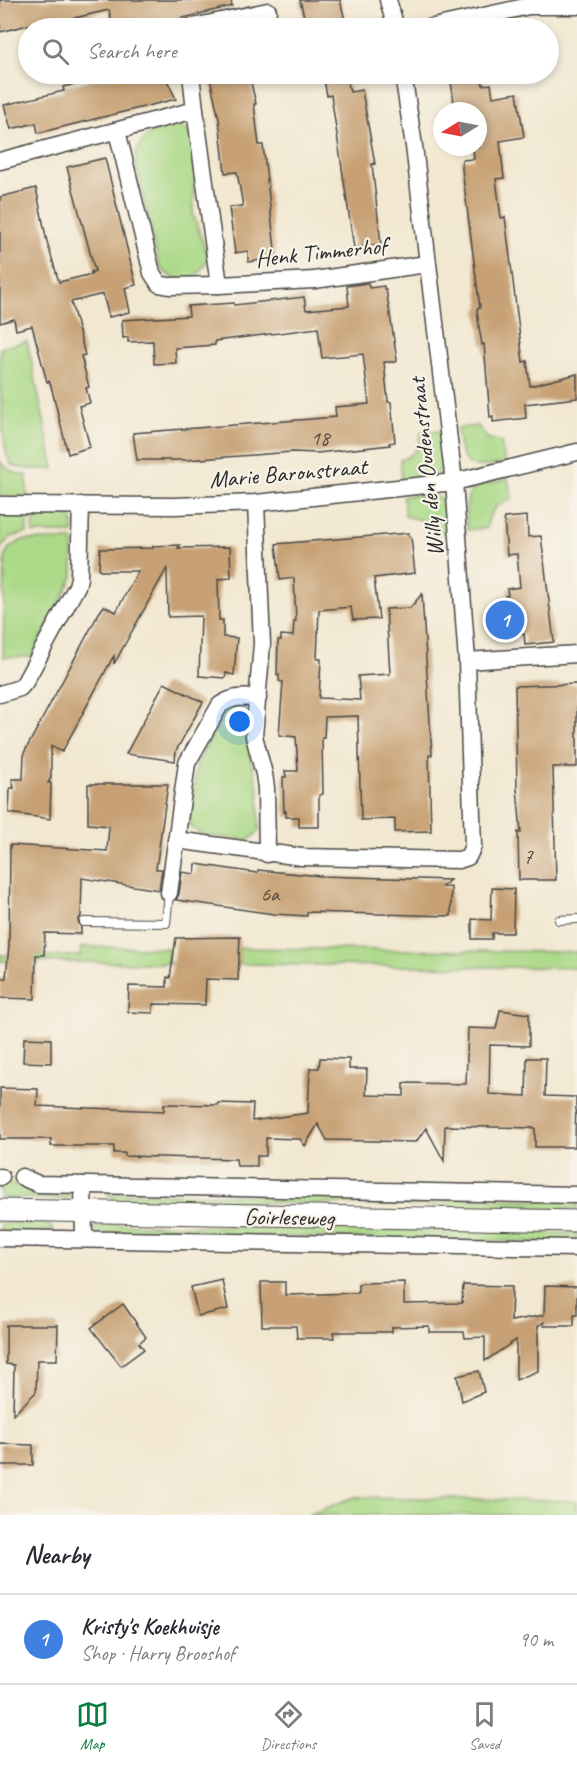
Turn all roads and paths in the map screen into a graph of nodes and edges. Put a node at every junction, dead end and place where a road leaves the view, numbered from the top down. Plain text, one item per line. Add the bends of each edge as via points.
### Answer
1 (388, 0) edge
2 (577, 6) edge
3 (268, 11) dead end
4 (235, 18) edge
5 (393, 18) edge
6 (474, 18) edge
7 (192, 84) edge
8 (405, 84) edge
9 (195, 110) junction
10 (117, 131) junction
11 (0, 161) edge
12 (427, 264) junction
13 (219, 285) junction
14 (577, 452) edge
15 (454, 482) junction
16 (256, 503) junction
17 (0, 505) edge
18 (81, 505) junction
19 (577, 654) edge
20 (467, 661) junction
21 (0, 694) edge
22 (258, 698) junction
23 (176, 840) junction
24 (267, 854) junction
25 (169, 893) joint
26 (577, 919) edge
27 (560, 920) dead end
28 (84, 922) dead end
29 (22, 1177) dead end
30 (83, 1185) junction
31 (577, 1195) edge
32 (0, 1210) edge
33 (84, 1211) junction
34 (577, 1221) edge
35 (0, 1238) edge
36 (84, 1238) junction
37 (577, 1248) edge

1 - 5 street
2 - 6 street via 529,6
3 - 4 street
7 - 9 street
8 - 12 street, Willy den Oudenstraat
9 - 10 street
9 - 13 street
10 - 11 street
10 - 13 street, Henk Timmerhof via 155,278 159,284 169,286
12 - 13 street, Henk Timmerhof via 314,280
12 - 15 street, Willy den Oudenstraat
14 - 15 street, Marie Baronstraat
15 - 16 street, Marie Baronstraat
15 - 20 street, Willy den Oudenstraat
16 - 18 street, Marie Baronstraat
16 - 22 street via 262,644
17 - 18 street, Marie Baronstraat
18 - 21 street via 77,586 25,682 20,688
19 - 20 street
20 - 24 street, Willy den Oudenstraat via 473,846 468,857 459,860
22 - 23 street via 228,699 213,715 187,763
22 - 24 street via 254,736 266,788
23 - 24 street
23 - 25 street
25 - 28 lane via 166,922
26 - 27 lane
29 - 30 street, Goirleseweg via 38,1184
30 - 31 street, Goirleseweg
30 - 33 street
32 - 33 street, Goirleseweg
33 - 34 street, Goirleseweg
33 - 36 street
35 - 36 street, Goirleseweg
36 - 37 street, Goirleseweg

